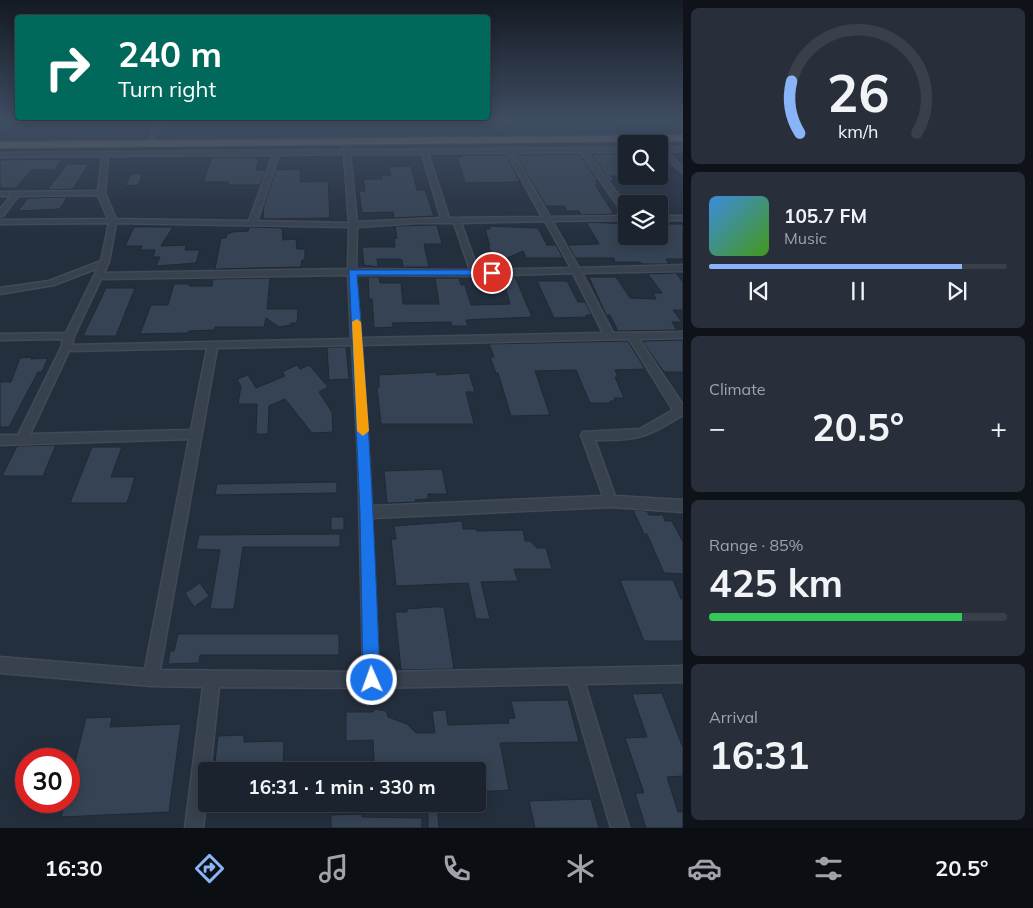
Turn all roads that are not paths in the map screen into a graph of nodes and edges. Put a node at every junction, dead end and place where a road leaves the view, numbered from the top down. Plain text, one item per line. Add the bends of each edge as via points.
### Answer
1 (104, 160) edge
2 (274, 160) edge
3 (347, 160) edge
4 (427, 160) edge
5 (514, 160) edge
6 (589, 160) edge
7 (671, 160) edge
8 (683, 171) edge
9 (17, 193) junction
10 (101, 193) junction
11 (0, 194) edge
12 (618, 200) edge
13 (0, 214) edge
14 (618, 218) edge
15 (668, 218) edge
16 (683, 218) edge
17 (113, 220) junction
18 (547, 220) junction
19 (446, 221) junction
20 (457, 221) junction
21 (0, 222) edge
22 (252, 223) junction
23 (353, 225) junction
24 (105, 262) junction
25 (683, 268) edge
26 (576, 270) junction
27 (352, 272) junction
28 (475, 274) junction
29 (98, 276) junction
30 (0, 291) edge
31 (683, 335) edge
32 (69, 336) junction
33 (609, 336) junction
34 (632, 336) junction
35 (0, 337) edge
36 (358, 342) junction
37 (212, 346) junction
38 (66, 348) junction
39 (681, 409) edge
40 (195, 434) junction
41 (22, 439) junction
42 (0, 440) edge
43 (611, 500) junction
44 (683, 506) edge
45 (367, 512) junction
46 (0, 665) edge
47 (683, 674) edge
48 (575, 676) junction
49 (151, 678) junction
50 (212, 680) junction
51 (372, 680) junction
52 (194, 828) edge
53 (620, 828) edge

1 - 10 street
2 - 22 street
3 - 23 street
4 - 19 street
5 - 18 street
6 - 12 street
7 - 8 street
9 - 10 street
9 - 11 street
9 - 13 street
10 - 17 street
14 - 18 street
15 - 16 street
17 - 21 street
17 - 22 street
17 - 24 street
18 - 20 street
18 - 26 street
19 - 20 street
19 - 23 street
20 - 28 street
22 - 23 street
23 - 27 street
24 - 29 street
24 - 30 street via 51,283
25 - 26 street
26 - 28 street
26 - 33 street
27 - 28 street
27 - 29 street
27 - 36 street
29 - 32 street
31 - 34 street
32 - 35 street
32 - 38 street
33 - 34 street
33 - 36 street
34 - 39 street
36 - 37 street
36 - 45 street
37 - 38 street
37 - 40 street
38 - 41 street
39 - 43 street via 639,433 587,435
40 - 41 street
40 - 49 street
41 - 42 street
43 - 44 street
43 - 45 street
45 - 51 street
46 - 49 street
47 - 48 street
48 - 51 street
48 - 53 street
49 - 50 street
50 - 51 street
50 - 52 street

